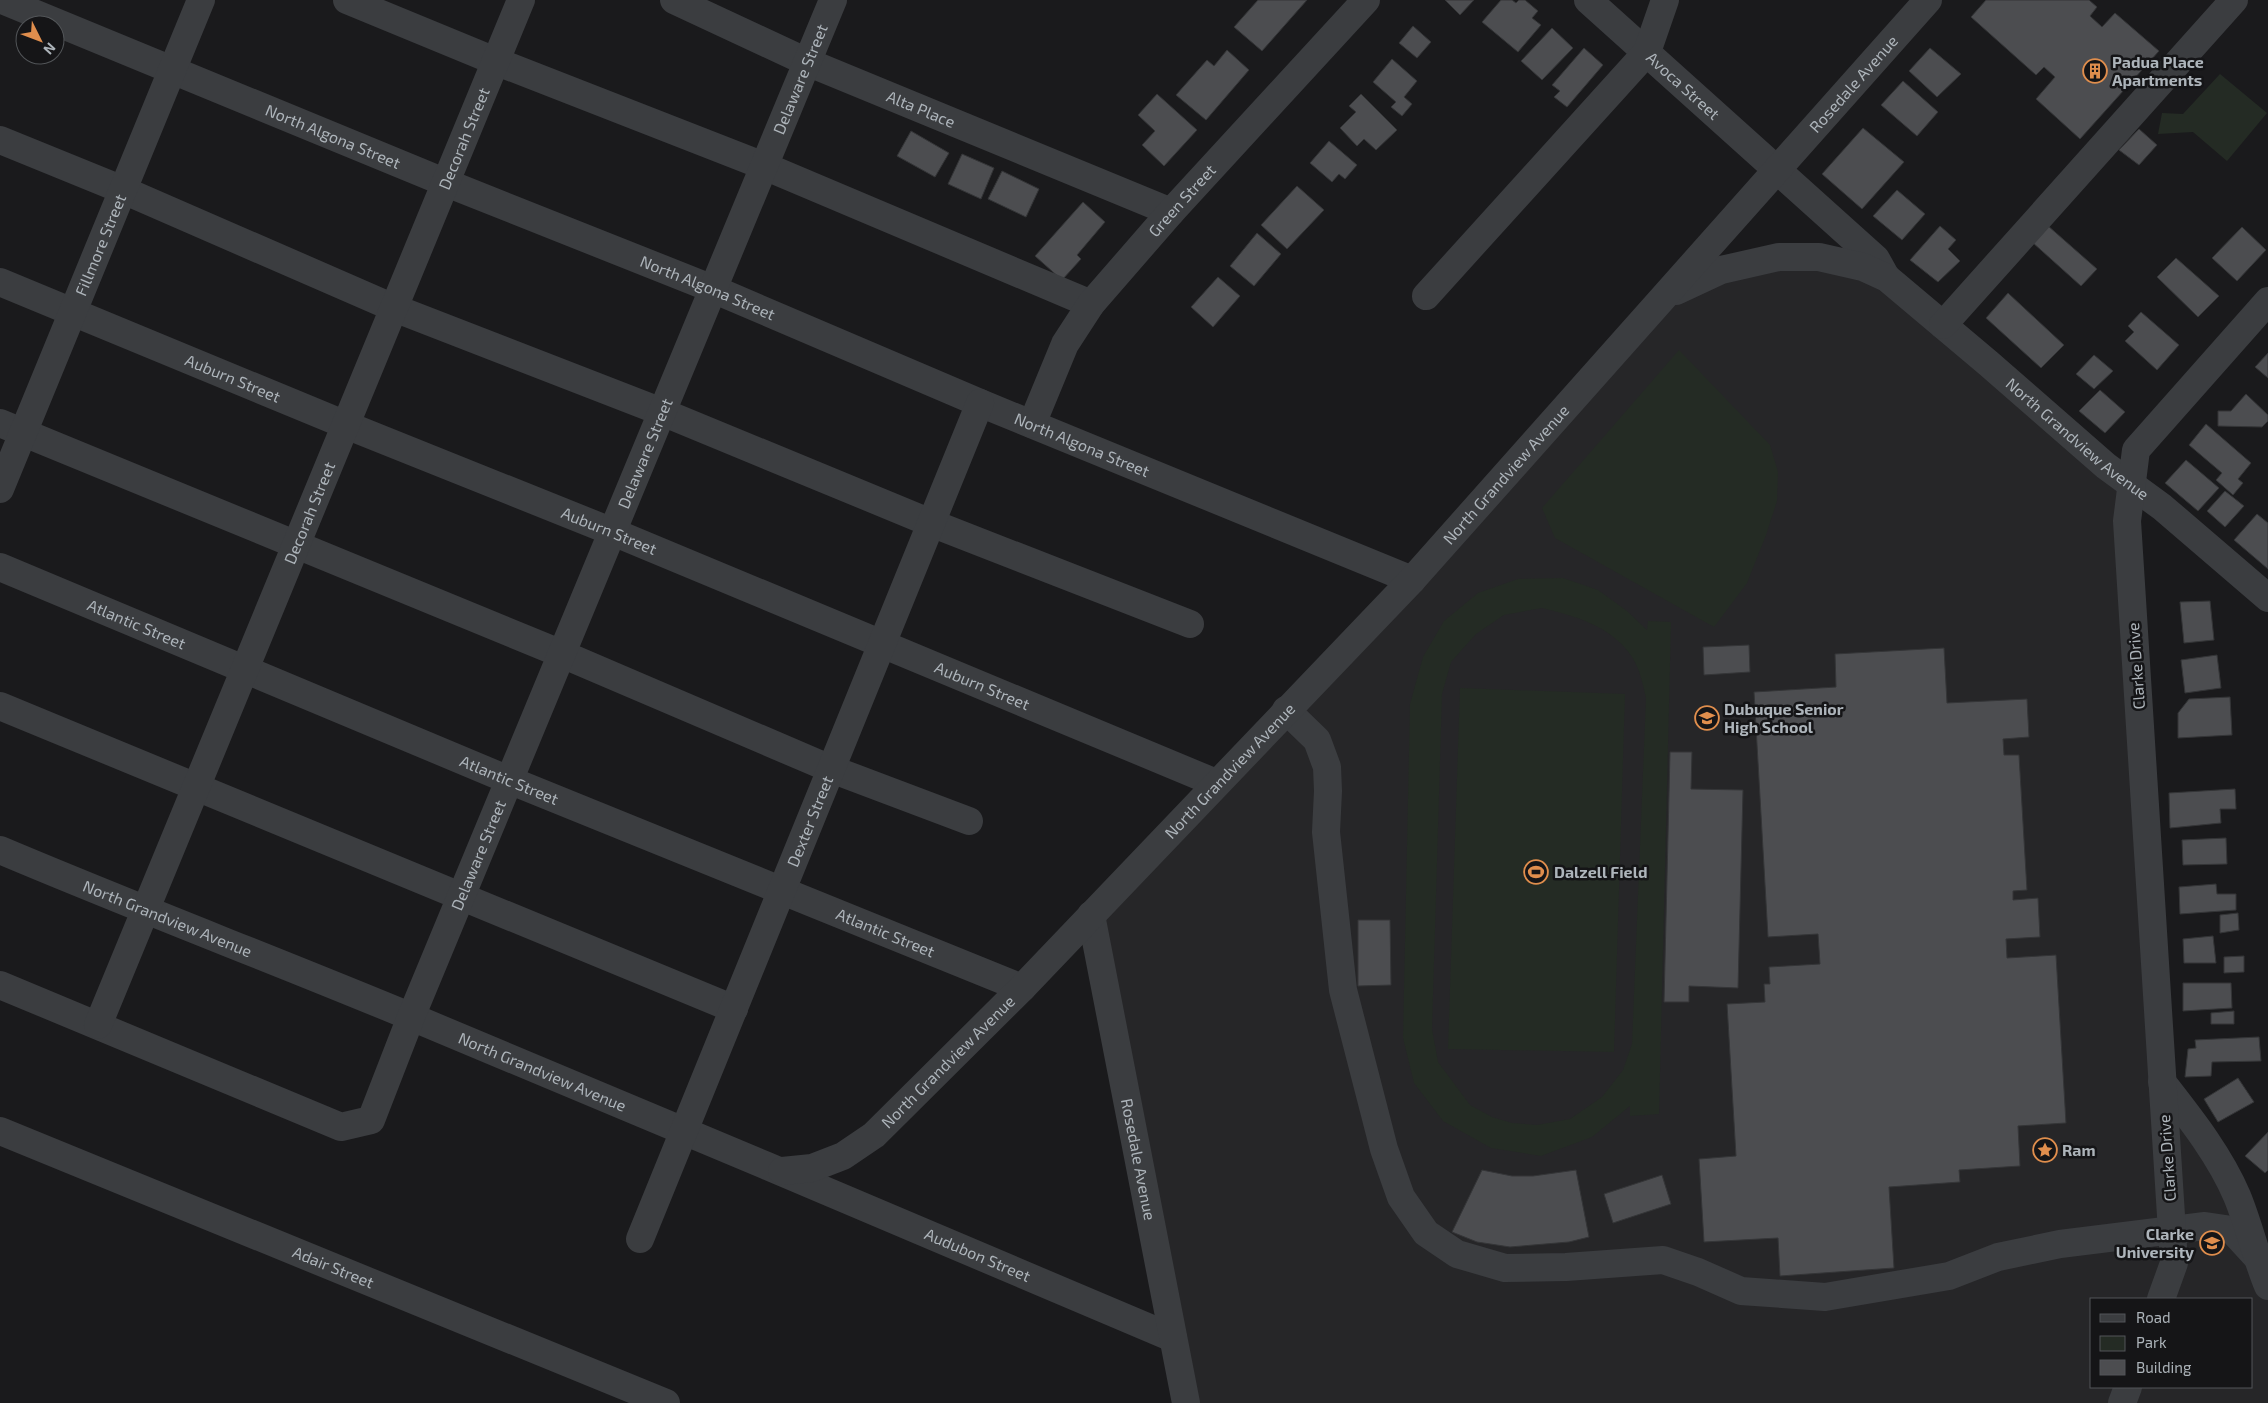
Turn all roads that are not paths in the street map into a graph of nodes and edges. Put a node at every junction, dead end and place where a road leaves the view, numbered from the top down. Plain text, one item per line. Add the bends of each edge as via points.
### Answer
1 (2, 0) edge
2 (201, 0) edge
3 (347, 0) edge
4 (521, 0) edge
5 (674, 0) edge
6 (833, 0) edge
7 (1366, 0) edge
8 (1588, 0) edge
9 (1665, 0) edge
10 (1928, 0) edge
11 (2234, 0) edge
12 (1647, 52) junction
13 (495, 61) junction
14 (807, 62) junction
15 (172, 71) junction
16 (0, 140) edge
17 (764, 166) junction
18 (1778, 169) junction
19 (444, 182) junction
20 (123, 190) junction
21 (1171, 212) junction
22 (1887, 278) junction
23 (0, 282) edge
24 (713, 289) junction
25 (1667, 295) junction
26 (1426, 296) dead end
27 (2268, 301) edge
28 (1091, 304) junction
29 (394, 308) junction
30 (72, 313) junction
31 (1943, 325) junction
32 (980, 403) junction
33 (662, 412) junction
34 (1032, 424) junction
35 (346, 425) junction
36 (12, 428) edge
37 (2130, 484) junction
38 (0, 489) edge
39 (931, 523) junction
40 (613, 532) junction
41 (296, 545) junction
42 (0, 567) edge
43 (1412, 580) junction
44 (2268, 598) edge
45 (1190, 624) dead end
46 (882, 645) junction
47 (562, 654) junction
48 (244, 669) junction
49 (0, 706) edge
50 (1286, 710) junction
51 (831, 769) junction
52 (509, 780) junction
53 (1216, 783) junction
54 (195, 786) junction
55 (969, 821) dead end
56 (0, 850) edge
57 (782, 890) junction
58 (461, 898) junction
59 (144, 910) junction
60 (1091, 915) junction
61 (0, 985) edge
62 (1022, 988) junction
63 (734, 1009) junction
64 (411, 1017) junction
65 (98, 1025) junction
66 (2162, 1082) junction
67 (0, 1131) edge
68 (684, 1132) junction
69 (782, 1171) junction
70 (2172, 1230) junction
71 (640, 1239) dead end
72 (2255, 1255) junction
73 (2268, 1286) edge
74 (2161, 1298) edge
75 (1173, 1338) junction
76 (2128, 1388) edge
77 (666, 1403) edge
78 (1186, 1403) edge
79 (2122, 1403) edge

1 - 15 street, North Algona Street
2 - 15 street, Fillmore Street
3 - 13 street
4 - 13 street, Decorah Street
5 - 14 street, Alta Place
6 - 14 street, Delaware Street
7 - 21 street, Green Street
8 - 12 street, Avoca Street
9 - 12 street
10 - 18 street, Rosedale Avenue
11 - 31 street
12 - 18 street, Avoca Street
12 - 26 street
13 - 17 street
13 - 19 street, Decorah Street
14 - 17 street, Delaware Street
14 - 21 street, Alta Place
15 - 19 street, North Algona Street
15 - 20 street, Fillmore Street
16 - 20 street
17 - 24 street, Delaware Street
17 - 28 street
18 - 22 street, North Grandview Avenue via 1876,259
18 - 25 street, North Grandview Avenue
19 - 24 street, North Algona Street
19 - 29 street, Decorah Street
20 - 29 street
20 - 30 street, Fillmore Street
21 - 28 street, Green Street
22 - 25 street, North Grandview Avenue via 1863,267 1819,257 1778,257 1721,270
22 - 31 street, North Grandview Avenue
23 - 30 street, Auburn Street
24 - 32 street, North Algona Street
24 - 33 street, Delaware Street
25 - 43 street, North Grandview Avenue
27 - 37 street, Clarke Drive via 2136,450
28 - 34 street, Green Street via 1064,344
29 - 33 street
29 - 35 street, Decorah Street
30 - 35 street, Auburn Street
30 - 36 street, Fillmore Street
31 - 37 street, North Grandview Avenue
32 - 34 street, North Algona Street
32 - 39 street, Dexter Street
33 - 39 street
33 - 40 street, Delaware Street
34 - 43 street, North Algona Street
35 - 40 street, Auburn Street
35 - 41 street, Decorah Street
36 - 38 street, Fillmore Street
36 - 41 street
37 - 44 street, North Grandview Avenue via 2162,507
37 - 66 street, Clarke Drive via 2128,531
39 - 45 street
39 - 46 street, Dexter Street
40 - 46 street, Auburn Street
40 - 47 street, Delaware Street
41 - 47 street
41 - 48 street, Decorah Street
42 - 48 street, Atlantic Street
43 - 50 street, North Grandview Avenue
46 - 51 street, Dexter Street
46 - 53 street, Auburn Street
47 - 51 street
47 - 52 street, Delaware Street
48 - 52 street, Atlantic Street
48 - 54 street, Decorah Street
49 - 54 street
50 - 53 street, North Grandview Avenue
50 - 70 street via 1317,740 1327,766 1326,832 1343,990 1384,1149 1400,1197 1426,1233 1457,1254 1505,1268 1663,1260 1741,1291 1825,1297 1949,1276 1998,1257 2060,1244
51 - 55 street
51 - 57 street, Dexter Street
52 - 57 street, Atlantic Street
52 - 58 street, Delaware Street
53 - 60 street, North Grandview Avenue
54 - 58 street
54 - 59 street, Decorah Street
56 - 59 street, North Grandview Avenue
57 - 62 street, Atlantic Street
57 - 63 street, Dexter Street
58 - 63 street
58 - 64 street, Delaware Street
59 - 64 street, North Grandview Avenue
59 - 65 street, Decorah Street
60 - 62 street, North Grandview Avenue
60 - 75 street, Rosedale Avenue
61 - 65 street
62 - 69 street, North Grandview Avenue via 874,1135 843,1156 812,1168
63 - 68 street, Dexter Street
64 - 65 street, Delaware Street via 370,1120 341,1127
64 - 68 street, North Grandview Avenue
66 - 70 street, Clarke Drive
66 - 72 street, Clarke Drive via 2212,1148 2237,1197
67 - 77 street, Adair Street
68 - 69 street, North Grandview Avenue
68 - 71 street, Dexter Street
69 - 75 street, Audubon Street
70 - 72 street, Clarke Drive via 2205,1226 2232,1230
70 - 74 street via 2174,1263
72 - 73 street, Clarke Drive
75 - 78 street, Rosedale Avenue
76 - 79 street

